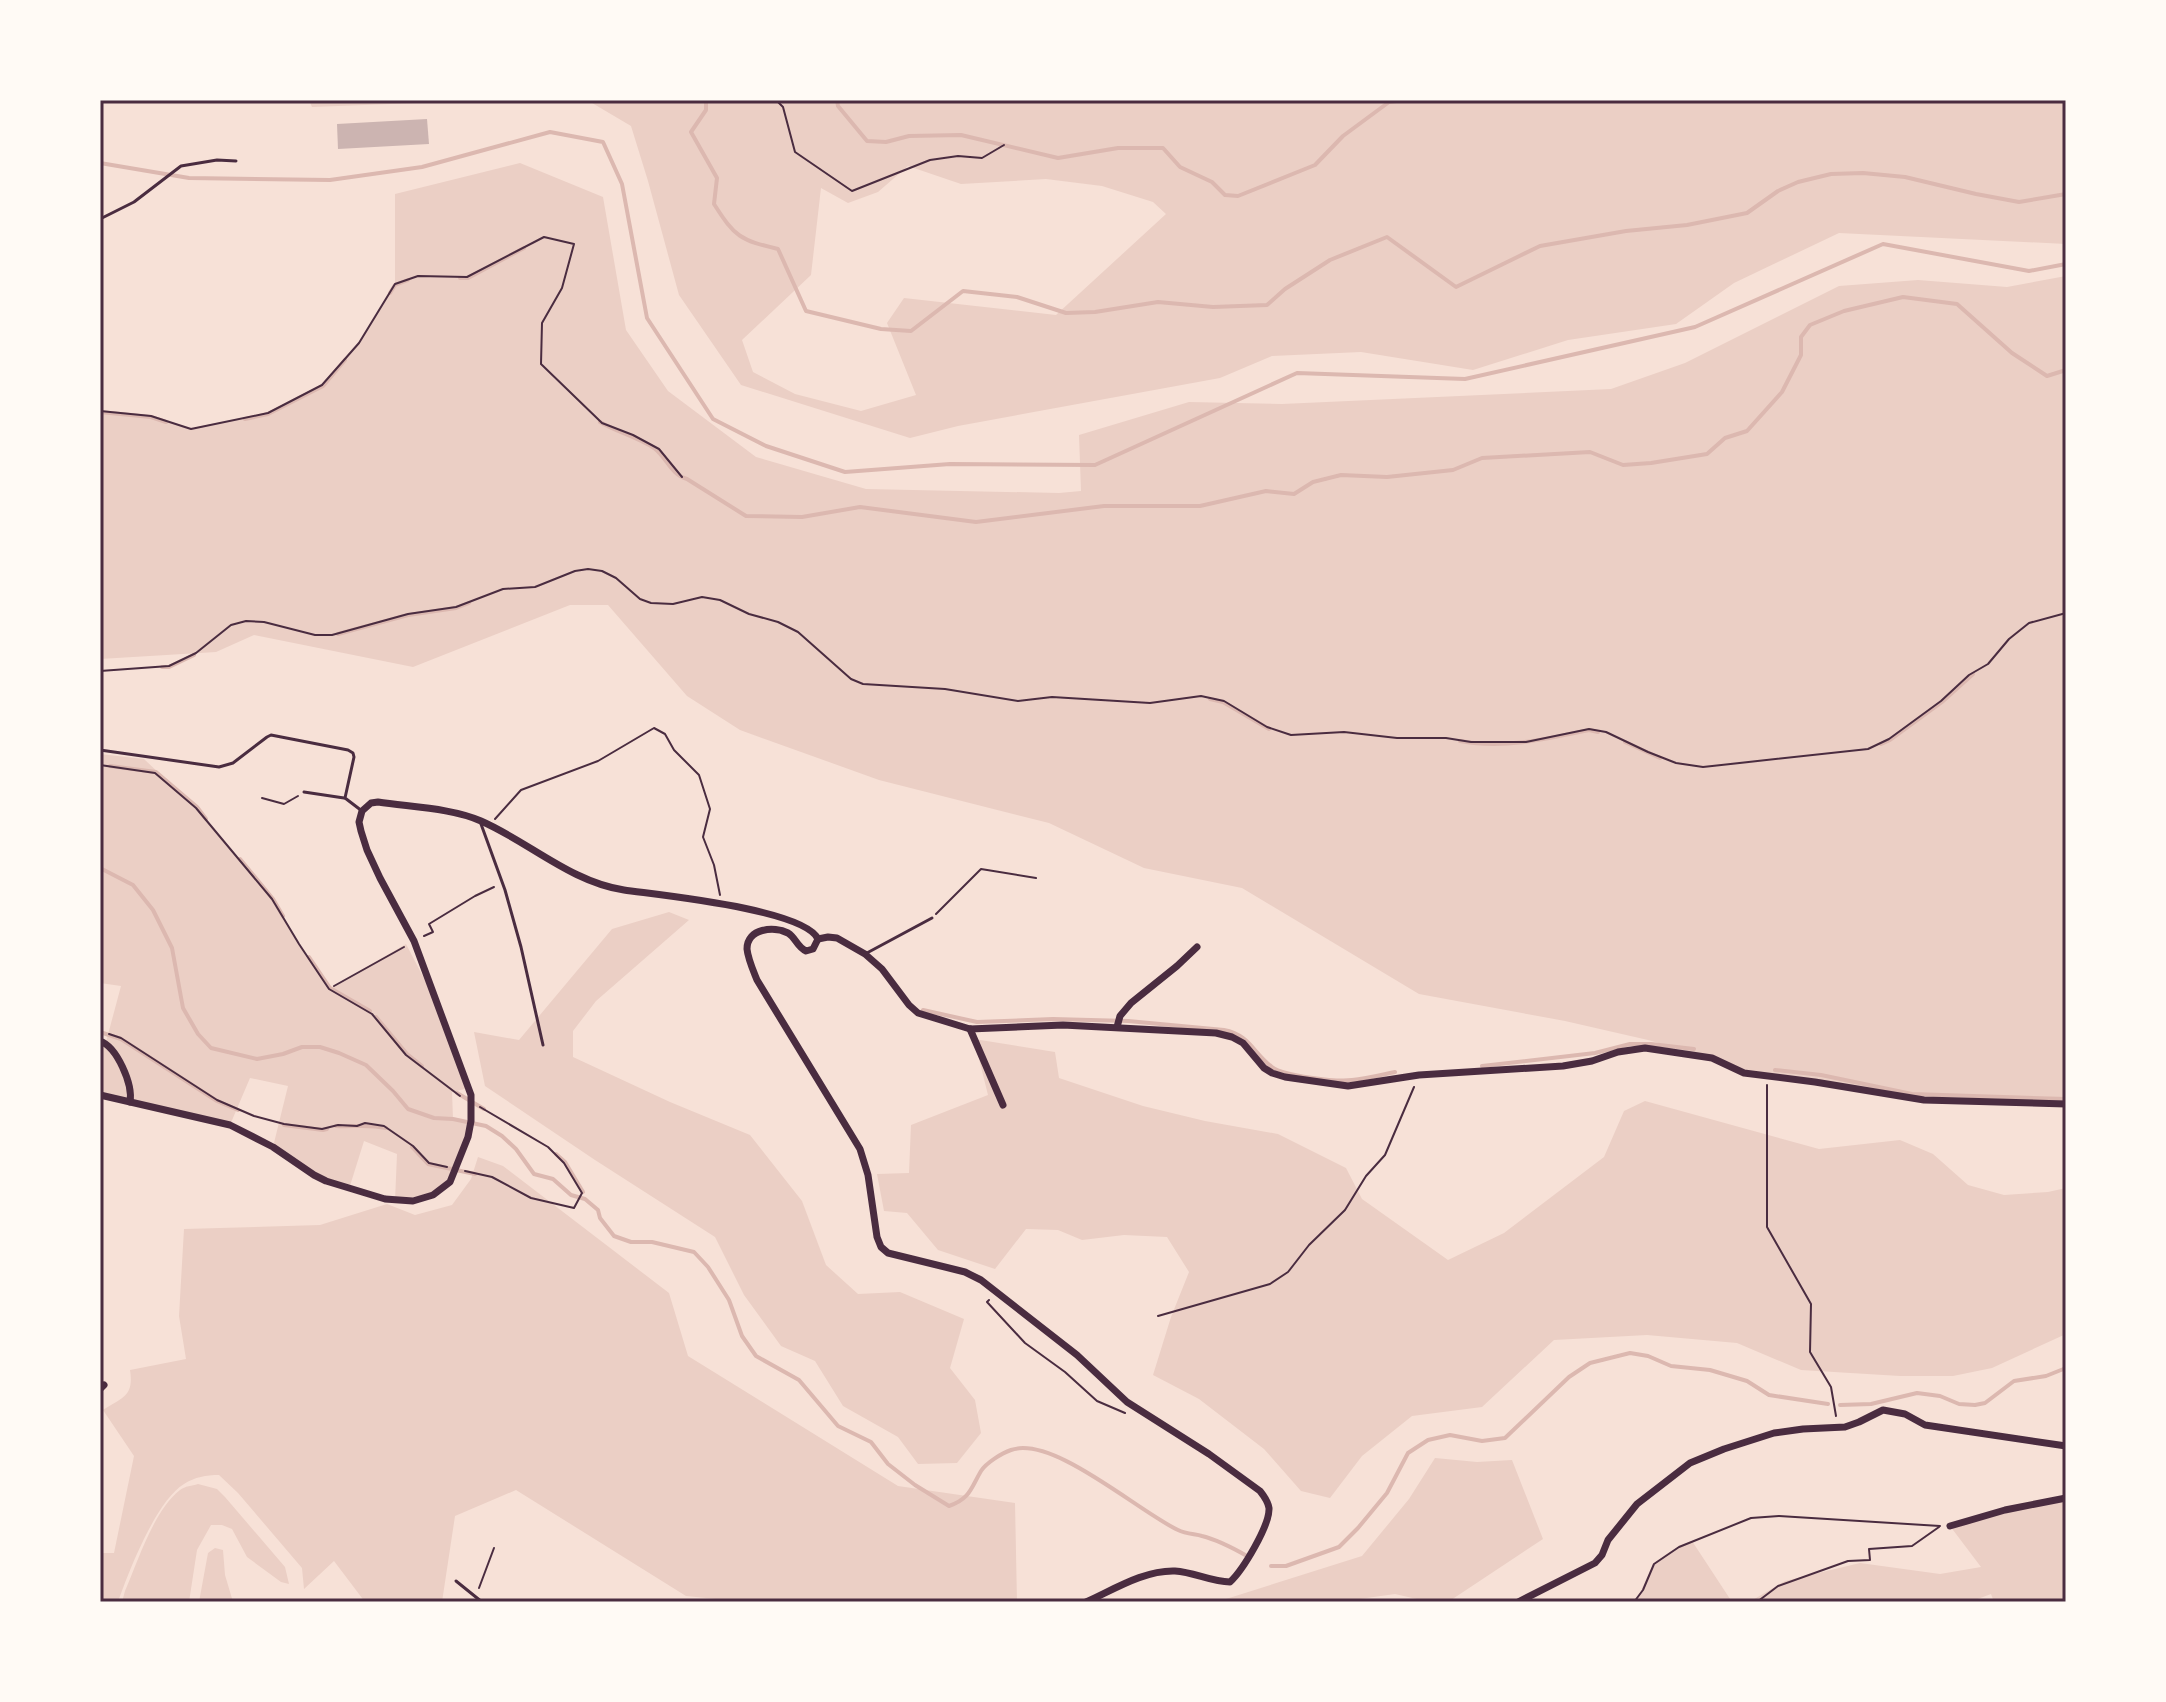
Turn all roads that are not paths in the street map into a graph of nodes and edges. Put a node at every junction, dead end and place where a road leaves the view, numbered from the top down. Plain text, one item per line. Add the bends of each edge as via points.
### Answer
1 (236, 161) dead end
2 (100, 219) edge
3 (100, 750) edge
4 (304, 792) road end
5 (345, 798) junction
6 (362, 811) junction
7 (480, 820) junction
8 (932, 918) road end
9 (818, 939) junction
10 (1197, 947) dead end
11 (865, 954) junction
12 (1117, 1027) junction
13 (970, 1029) junction
14 (100, 1041) edge
15 (543, 1045) dead end
16 (100, 1095) edge
17 (130, 1102) junction
18 (2066, 1104) edge
19 (1003, 1105) dead end
20 (2066, 1446) edge
21 (2066, 1498) edge
22 (1950, 1526) road end
23 (456, 1581) dead end
24 (482, 1602) edge
25 (1086, 1602) edge
26 (1518, 1602) edge

1 - 2 lane via 181,166 134,202
3 - 5 lane via 219,767 276,735 353,753
4 - 5 lane
5 - 6 lane
6 - 7 street via 378,802
6 - 17 street via 359,822 367,850 414,941 469,1088 468,1137 450,1182 413,1201 385,1199 314,1175 230,1125
7 - 9 street via 580,876 619,889 720,902 781,918 814,932
7 - 15 lane via 521,947
8 - 11 lane
9 - 11 street via 837,938
9 - 25 street via 806,951 788,934 765,930 754,934 747,948 757,980 860,1149 881,1247 981,1280 1077,1355 1127,1402 1266,1498 1268,1520 1230,1582 1174,1571 1153,1573
10 - 12 street via 1131,1003
11 - 13 street via 918,1013
12 - 13 street
12 - 18 street via 1232,1037 1272,1073 1348,1086 1419,1075 1563,1066 1645,1048 1712,1058 1744,1073 1924,1100
13 - 19 street
14 - 17 street via 113,1050 126,1075
16 - 17 street
20 - 26 street via 1925,1425 1883,1410 1838,1428 1774,1433 1690,1463 1637,1504 1595,1563
21 - 22 street
23 - 24 lane

